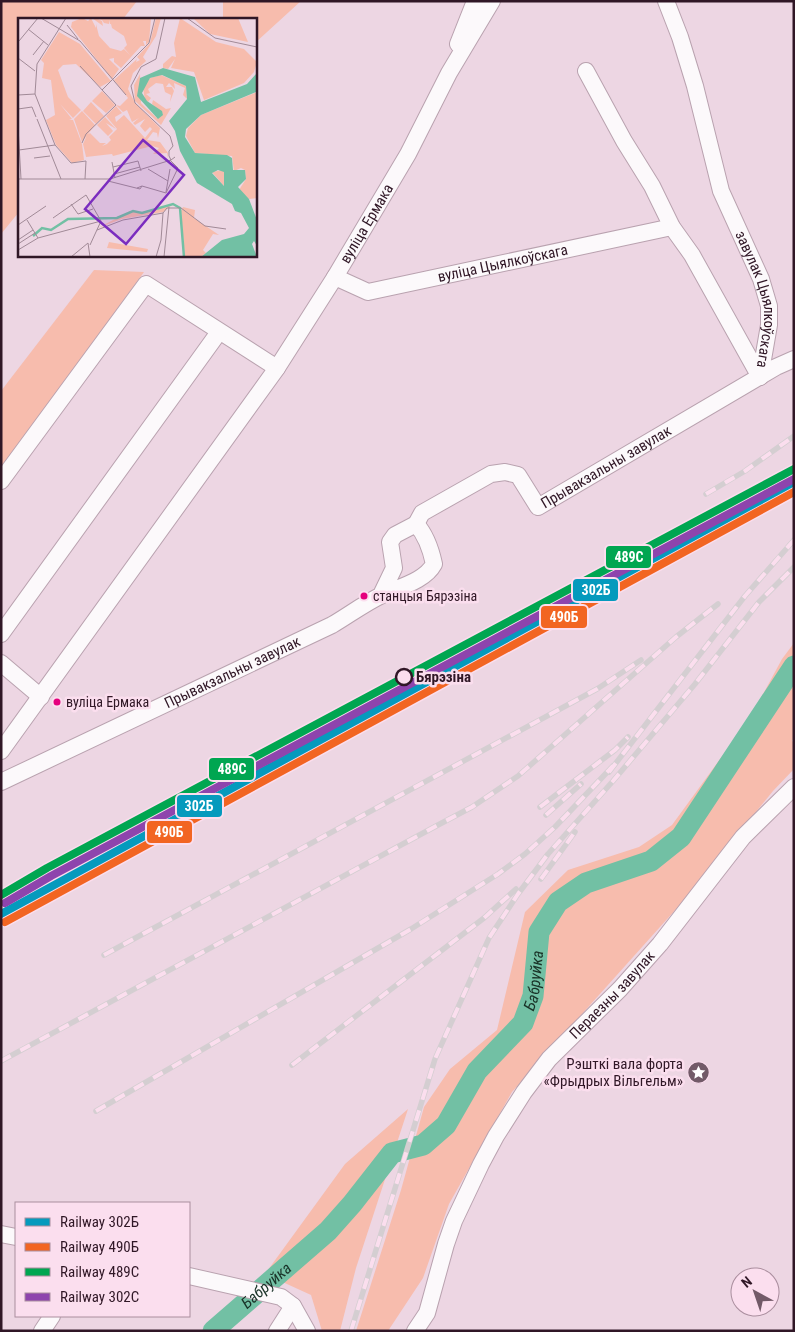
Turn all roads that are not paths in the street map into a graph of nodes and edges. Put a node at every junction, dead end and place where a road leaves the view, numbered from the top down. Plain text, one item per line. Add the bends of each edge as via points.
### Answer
1 (475, 1) edge
2 (492, 1) edge
3 (666, 1) edge
4 (586, 71) dead end
5 (449, 72) junction
6 (672, 227) junction
7 (335, 277) junction
8 (219, 332) junction
9 (794, 359) edge
10 (277, 368) junction
11 (760, 377) junction
12 (1, 481) edge
13 (416, 524) junction
14 (381, 596) junction
15 (1, 634) edge
16 (1, 663) edge
17 (41, 697) junction
18 (1, 751) edge
19 (1, 782) edge
20 (794, 787) edge
21 (1, 1234) edge
22 (15, 1237) edge
23 (190, 1276) edge
24 (287, 1301) junction
25 (51, 1317) edge
26 (42, 1331) edge
27 (276, 1331) edge
28 (307, 1331) edge
29 (415, 1331) edge

1 - 5 street, вуліца Ермака
2 - 5 street, вуліца Ермака
3 - 11 street, завулак Цыялкоўскага via 695,86 721,191 761,279 769,306
4 - 6 street, завулак Цыялкоўскага
5 - 7 street, вуліца Ермака via 408,154
6 - 7 street, вуліца Цыялкоўскага via 368,292
6 - 11 street, завулак Цыялкоўскага via 692,255
7 - 10 street, вуліца Ермака
8 - 10 street
8 - 12 street via 146,284
8 - 15 street
9 - 11 street
10 - 17 street, вуліца Ермака
11 - 13 street, Прывакзальны завулак via 538,507 518,475 505,472 491,474 422,513
13 - 14 street, Прывакзальны завулак via 394,535 390,542 394,568
13 - 14 street, Прывакзальны завулак via 431,551 434,564 430,572
14 - 19 street, Прывакзальны завулак via 332,625
16 - 17 street
17 - 18 street, вуліца Ермака
20 - 29 street, Пераезны завулак via 743,837 660,944 549,1059 524,1092 477,1172 446,1244 427,1313
21 - 22 street
23 - 24 street
24 - 27 street
24 - 28 street
25 - 26 street

